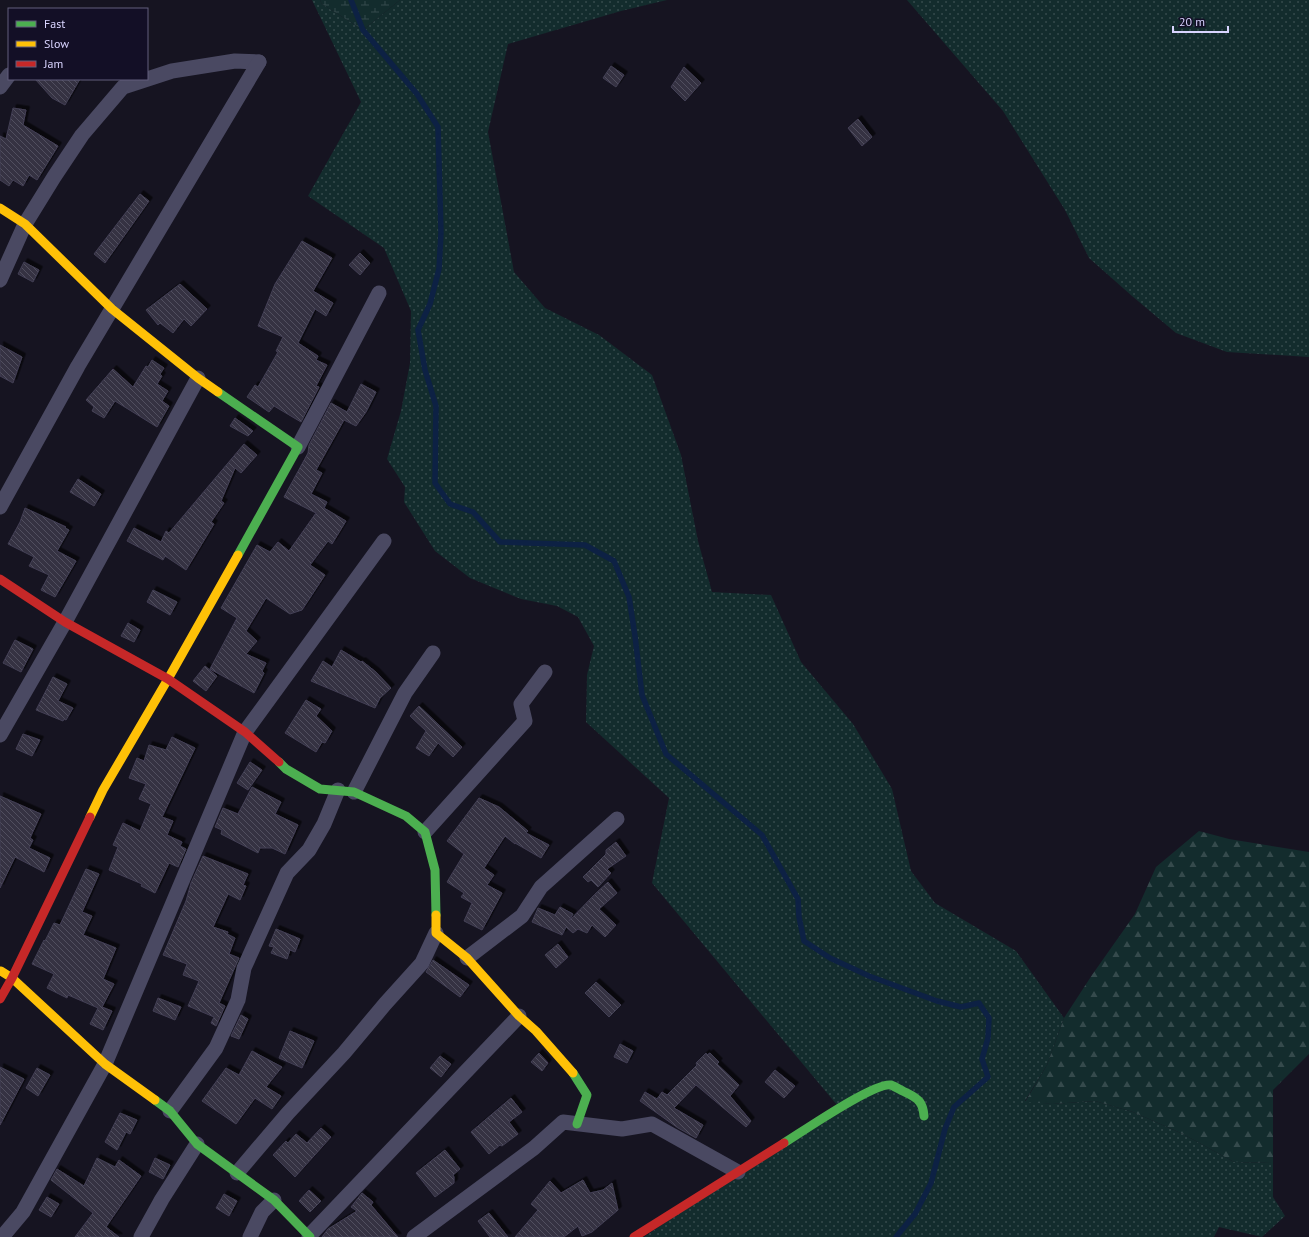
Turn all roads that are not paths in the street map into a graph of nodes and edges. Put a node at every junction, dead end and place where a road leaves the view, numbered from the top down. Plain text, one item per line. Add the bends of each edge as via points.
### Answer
1 (8, 76) edge
2 (148, 79) edge
3 (144, 80) edge
4 (0, 87) edge
5 (0, 208) edge
6 (25, 224) junction
7 (0, 280) edge
8 (379, 293) dead end
9 (112, 309) junction
10 (198, 378) junction
11 (298, 447) junction
12 (0, 507) edge
13 (384, 541) dead end
14 (0, 579) edge
15 (65, 622) junction
16 (433, 654) dead end
17 (545, 672) dead end
18 (168, 679) junction
19 (245, 732) junction
20 (0, 735) edge
21 (338, 790) junction
22 (354, 792) junction
23 (617, 819) dead end
24 (425, 832) junction
25 (436, 933) junction
26 (467, 958) junction
27 (0, 971) edge
28 (12, 978) junction
29 (0, 1000) edge
30 (519, 1016) junction
31 (105, 1064) junction
32 (170, 1111) junction
33 (924, 1116) dead end
34 (577, 1124) junction
35 (197, 1144) junction
36 (738, 1172) junction
37 (237, 1173) junction
38 (274, 1200) junction
39 (309, 1236) edge
40 (2, 1237) edge
41 (141, 1237) edge
42 (250, 1237) edge
43 (414, 1237) edge
44 (634, 1237) edge

1 - 4 street
2 - 9 street via 172,71 235,61 259,62
3 - 6 street via 123,87 82,136
5 - 6 street
6 - 7 street
6 - 9 street
8 - 11 street
9 - 10 street
9 - 12 street
10 - 11 street
10 - 15 street
11 - 18 street
13 - 19 street
14 - 15 street
15 - 18 street
15 - 20 street
16 - 22 street via 405,693
17 - 24 street via 520,704 525,721
18 - 19 street
18 - 28 street via 103,790
19 - 21 street via 286,769 320,789
19 - 31 street
21 - 22 street
21 - 32 street via 324,824 309,850 287,872 244,968 238,1000 216,1048
22 - 24 street via 406,816
23 - 26 street via 541,887 522,916
24 - 25 street via 435,870
25 - 26 street
25 - 37 street via 422,963
26 - 30 street
27 - 28 street
28 - 29 street
28 - 31 street
30 - 34 street via 536,1031 576,1077 587,1095
30 - 39 street
31 - 32 street
31 - 40 street via 23,1212
32 - 35 street
33 - 36 street via 923,1106 915,1097 890,1085 876,1088
34 - 36 street via 622,1129 652,1124
34 - 43 street via 563,1122 534,1148
35 - 37 street
35 - 41 street
36 - 44 street
37 - 38 street
38 - 39 street
38 - 42 street via 262,1212

